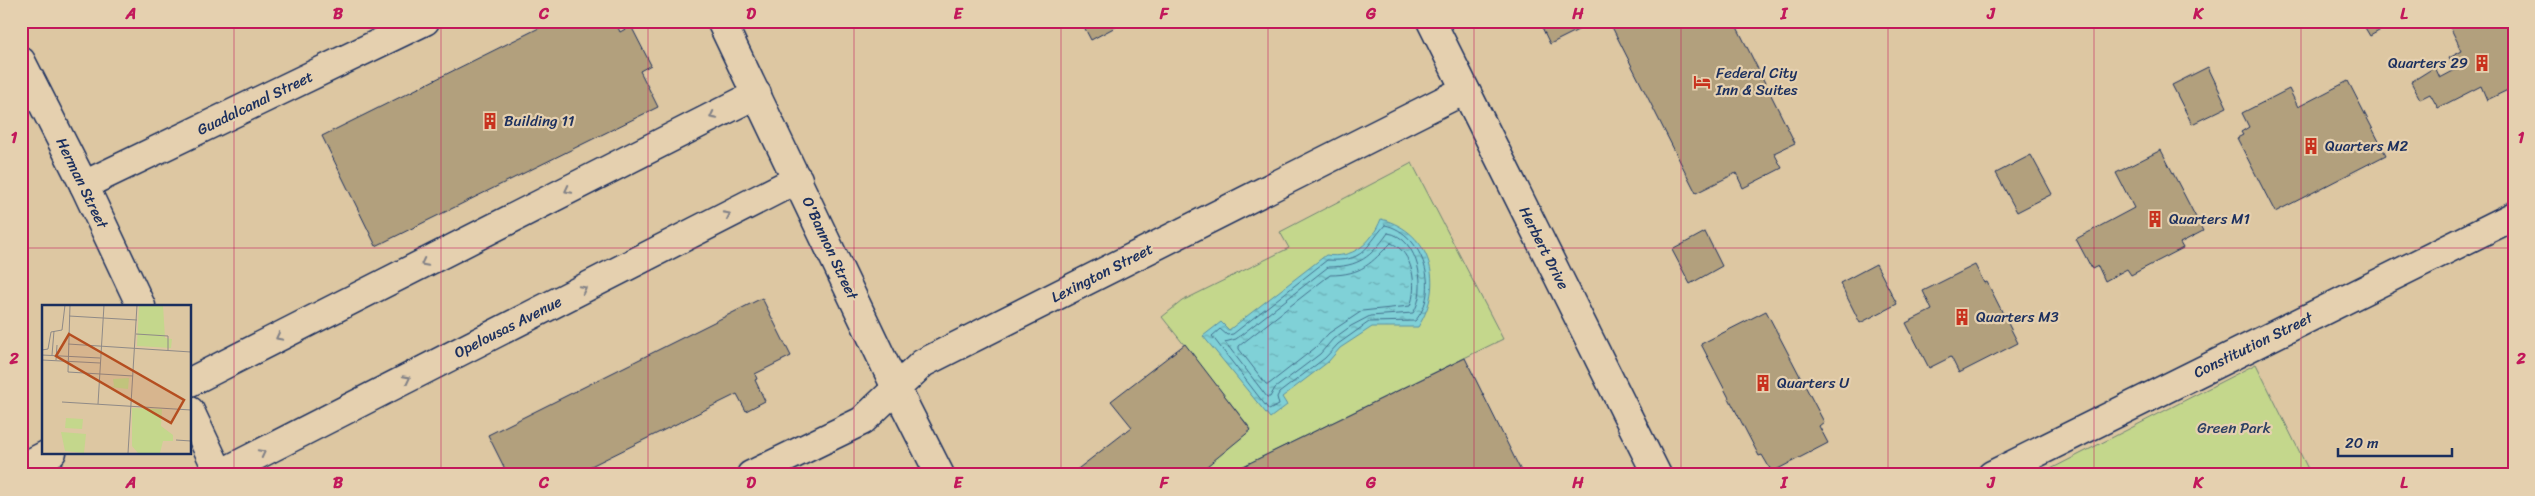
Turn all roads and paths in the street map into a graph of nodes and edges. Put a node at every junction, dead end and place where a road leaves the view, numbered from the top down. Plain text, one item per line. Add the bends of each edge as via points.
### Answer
1 (426, 21) edge
2 (721, 21) edge
3 (1431, 21) edge
4 (21, 61) edge
5 (1465, 90) junction
6 (757, 94) junction
7 (798, 179) junction
8 (84, 185) junction
9 (2514, 216) edge
10 (141, 305) edge
11 (191, 381) edge
12 (897, 390) junction
13 (191, 413) edge
14 (48, 454) edge
15 (21, 468) edge
16 (219, 475) edge
17 (751, 475) edge
18 (940, 475) edge
19 (1658, 475) edge
20 (1992, 475) edge

1 - 8 street, Guadalcanal Street
2 - 6 street, O'Bannon Street
3 - 5 street, Herbert Drive
4 - 8 street, Herman Street
5 - 12 street, Lexington Street via 923,363
5 - 19 street, Herbert Drive
6 - 7 street, O'Bannon Street
6 -> 11 street
7 - 12 street, O'Bannon Street
16 -> 7 street, Opelousas Avenue
8 - 10 street, Herman Street
9 - 20 street, Constitution Street
12 - 17 street, Lexington Street via 862,421
12 - 18 street, O'Bannon Street
13 - 16 street
14 - 15 street

